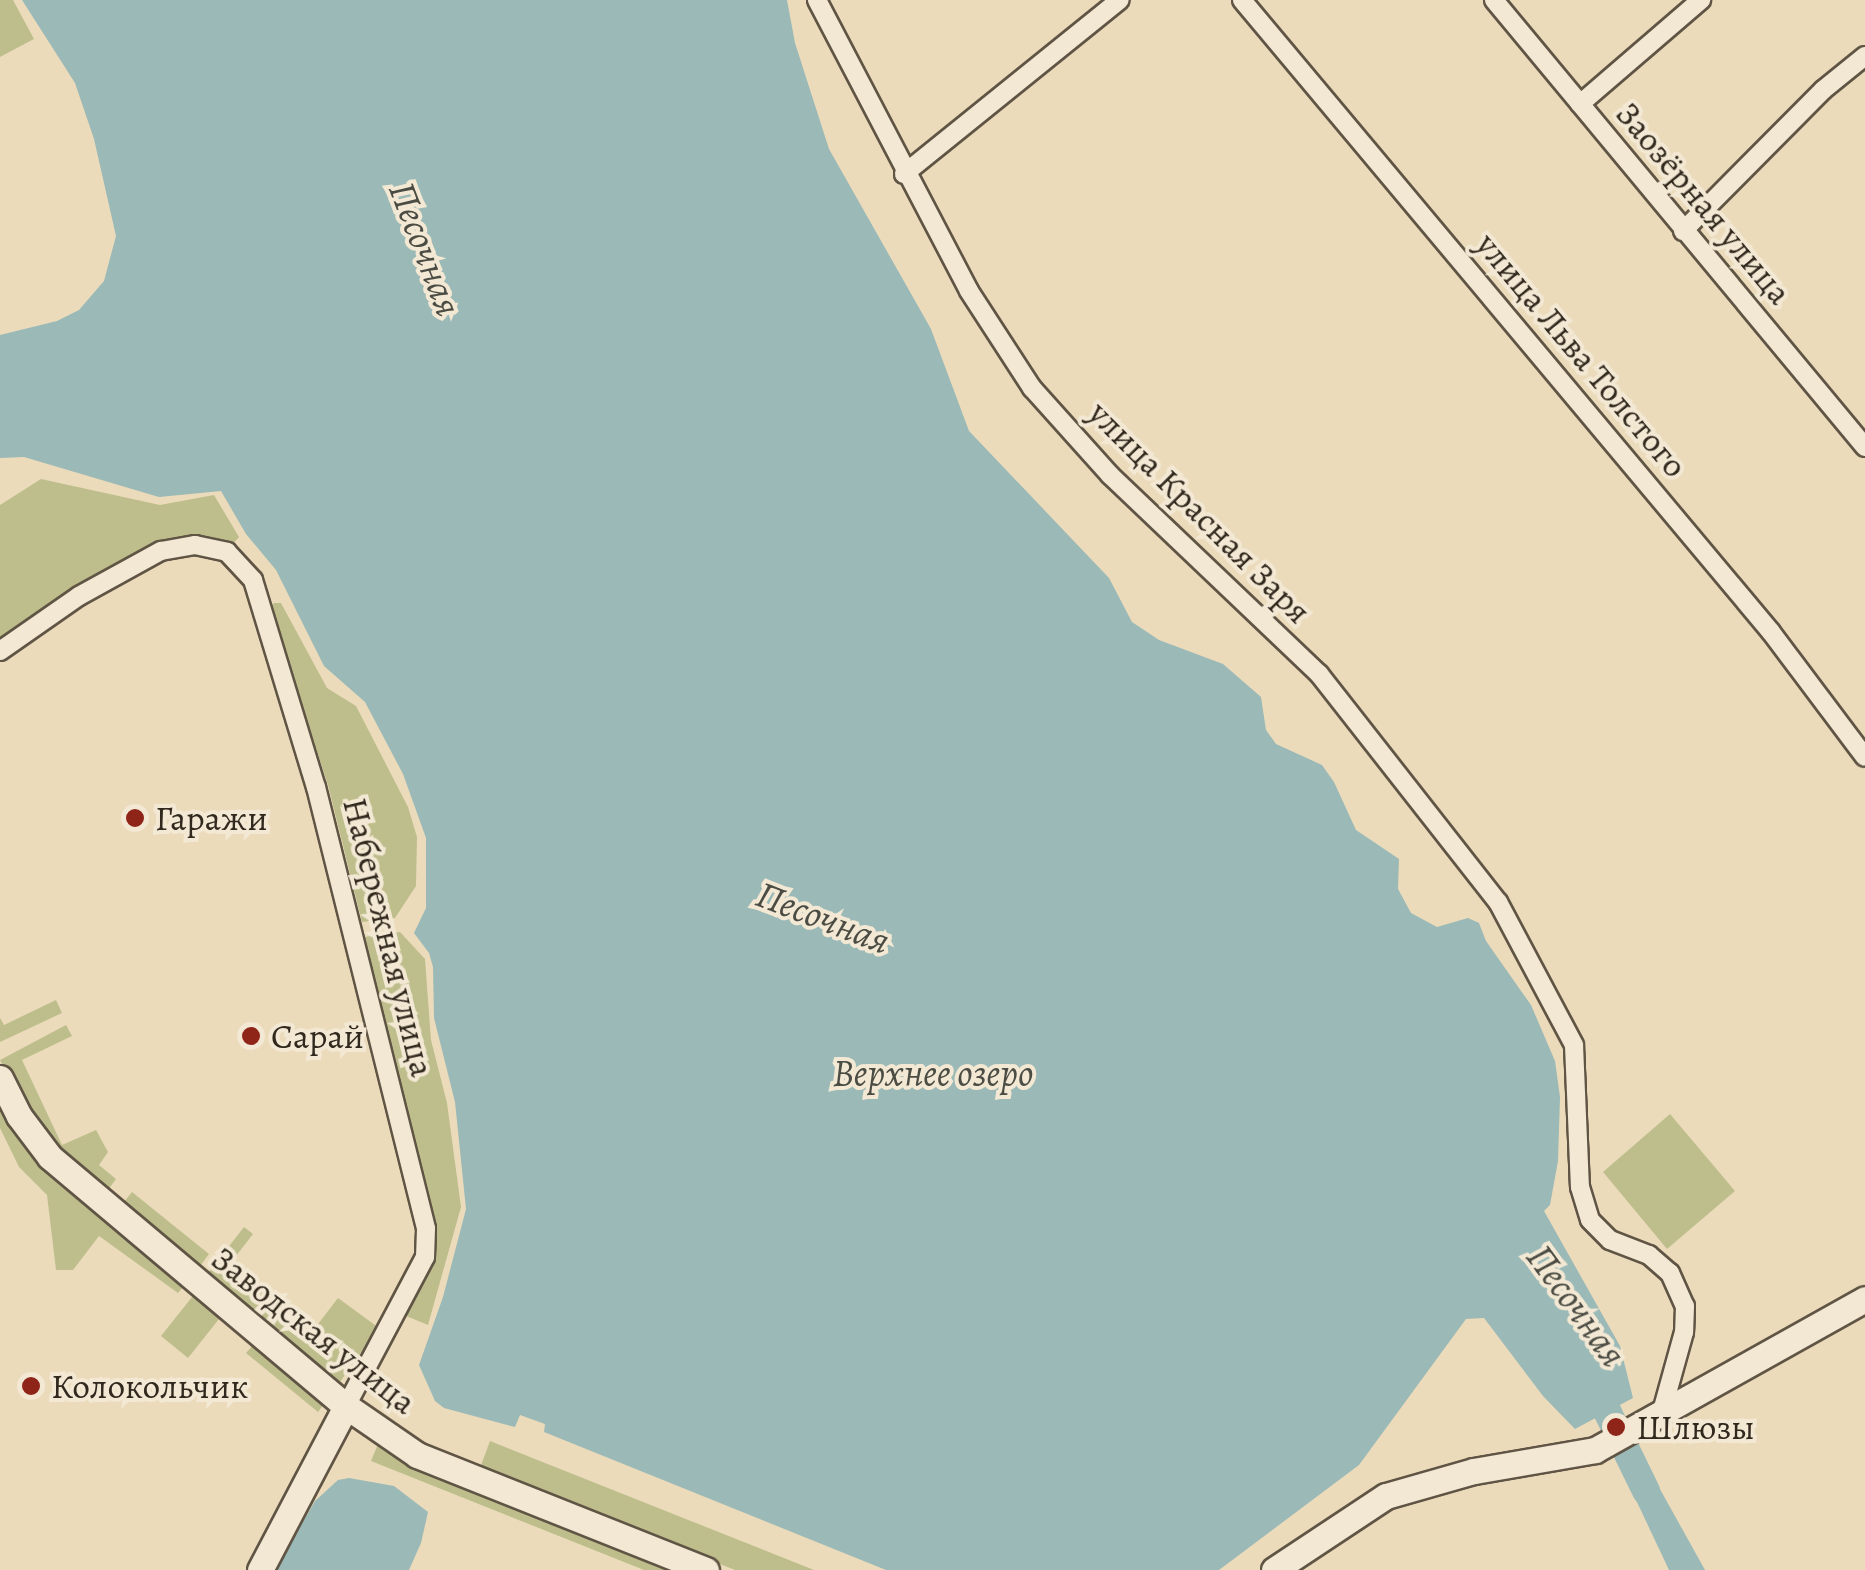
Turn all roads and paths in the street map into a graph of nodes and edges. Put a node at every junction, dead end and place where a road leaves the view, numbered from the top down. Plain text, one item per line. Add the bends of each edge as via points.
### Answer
1 (817, 0) edge
2 (1120, 0) edge
3 (1242, 0) edge
4 (1494, 0) edge
5 (1700, 0) edge
6 (1865, 56) edge
7 (1580, 104) junction
8 (904, 174) junction
9 (1683, 231) junction
10 (1865, 446) edge
11 (0, 651) edge
12 (1865, 757) edge
13 (0, 1078) edge
14 (1865, 1299) edge
15 (346, 1406) junction
16 (1652, 1421) junction
17 (260, 1570) edge
18 (706, 1570) edge
19 (1274, 1570) edge

1 - 8 street, улица Красная Заря
2 - 8 street
3 - 12 street, улица Льва Толстого via 1772,632
4 - 7 street, Заозёрная улица
5 - 7 street
6 - 9 street
7 - 9 street, Заозёрная улица
8 - 16 street, улица Красная Заря via 1032,388 1110,475 1319,674 1498,902 1574,1045 1584,1204 1600,1232 1650,1255 1670,1274 1685,1306 1684,1332
9 - 10 street, Заозёрная улица
11 - 15 street, Набережная улица via 162,550 195,545 227,552 253,580 316,787 426,1229 425,1258
13 - 15 main road, Заводская улица via 50,1157
14 - 16 main road
15 - 17 main road, Набережная улица
15 - 18 main road, Заводская улица via 417,1454
16 - 19 main road via 1595,1450 1474,1471 1386,1496

